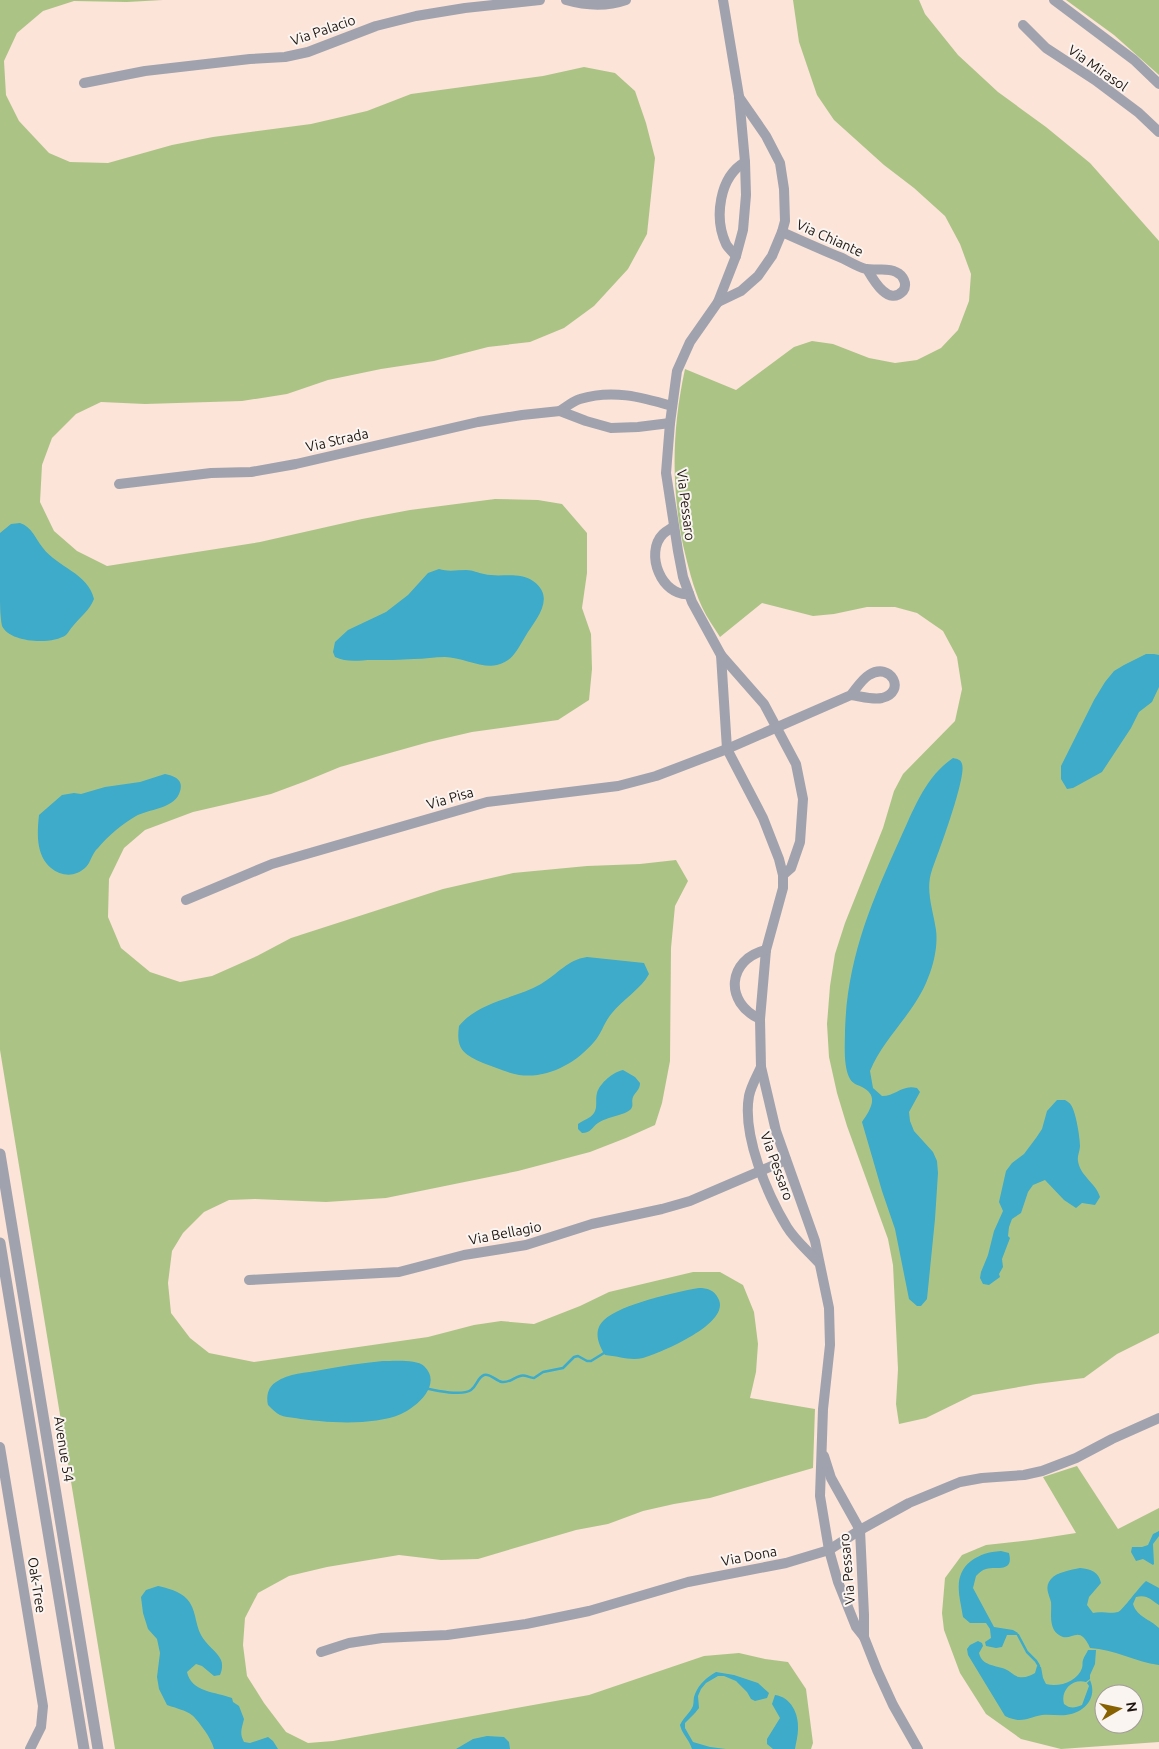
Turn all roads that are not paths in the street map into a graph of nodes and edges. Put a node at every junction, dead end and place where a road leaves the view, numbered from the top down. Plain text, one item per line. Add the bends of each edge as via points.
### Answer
1 (540, 0) edge
2 (566, 0) edge
3 (626, 0) edge
4 (723, 0) edge
5 (1054, 0) edge
6 (1023, 25) dead end
7 (84, 83) dead end
8 (1159, 84) edge
9 (739, 96) junction
10 (1159, 132) edge
11 (745, 162) junction
12 (782, 232) junction
13 (736, 256) junction
14 (867, 269) dead end
15 (718, 302) junction
16 (672, 406) junction
17 (560, 411) junction
18 (670, 423) junction
19 (119, 484) dead end
20 (673, 527) junction
21 (689, 594) junction
22 (721, 655) junction
23 (851, 695) dead end
24 (777, 727) junction
25 (728, 749) junction
26 (783, 875) junction
27 (186, 900) dead end
28 (766, 950) junction
29 (760, 1019) junction
30 (761, 1067) junction
31 (0, 1154) edge
32 (786, 1160) junction
33 (761, 1169) junction
34 (0, 1243) edge
35 (819, 1264) junction
36 (249, 1280) dead end
37 (1159, 1418) edge
38 (821, 1446) junction
39 (0, 1447) edge
40 (860, 1530) junction
41 (829, 1550) junction
42 (864, 1637) junction
43 (320, 1652) dead end
44 (30, 1749) edge
45 (84, 1749) edge
46 (98, 1749) edge
47 (918, 1749) edge

1 - 7 street, Via Palacio via 416,16 285,57 145,71
2 - 3 street via 604,6
4 - 9 street, Via Pessaro
5 - 8 street via 1134,60
6 - 10 street, Via Mirasol via 1046,48 1095,80
9 - 11 street, Via Pessaro
9 - 12 street, Via Pessaro via 780,164 785,221
11 - 13 street, Via Pessaro via 744,230
11 - 13 street via 736,167 726,185 720,208 721,230 727,246
12 - 14 street, Via Chiante
12 - 15 street, Via Pessaro via 772,256 758,276 741,291
13 - 15 street, Via Pessaro
15 - 16 street, Via Pessaro via 686,349 676,371
16 - 17 street, Via Strada via 634,395 604,394 578,399
16 - 18 street, Via Pessaro
17 - 18 street, Via Strada via 611,428
17 - 19 street, Via Strada via 478,422 251,472 211,473
18 - 20 street, Via Pessaro via 666,473
20 - 21 street, Via Pessaro
20 - 21 street via 662,534 656,563 662,580 670,588
21 - 22 street, Via Pessaro
22 - 24 street, Via Pessaro via 764,704
22 - 25 street, Via Pessaro
23 - 24 street, Via Pisa
24 - 25 street, Via Pisa
24 - 26 street, Via Pessaro via 796,764 803,799 800,842 791,868
25 - 26 street, Via Pessaro via 763,818
25 - 27 street, Via Pisa via 656,776 618,786 465,807 272,864
26 - 28 street, Via Pessaro via 783,888
28 - 29 street, Via Pessaro
28 - 29 street via 749,956 735,975 737,996 742,1007
29 - 30 street, Via Pessaro
30 - 32 street, Via Pessaro
30 - 33 street, Via Pessaro via 749,1095 747,1120
31 - 46 street, Avenue 54
32 - 33 street, Via Bellagio
32 - 35 street, Via Pessaro via 815,1241
33 - 35 street, Via Pessaro via 788,1228
33 - 36 street, Via Bellagio via 690,1201 592,1224 526,1246 464,1255 399,1272
34 - 45 street
35 - 38 street, Via Pessaro via 828,1308 830,1345
37 - 40 street, Via Dona via 1042,1471 960,1482
38 - 40 street, Via Pessaro via 831,1478
38 - 41 street, Via Pessaro via 820,1496
39 - 44 street, Oak-Tree via 43,1706 41,1728
40 - 41 street, Via Dona
40 - 42 street, Via Pessaro
41 - 42 street, Via Pessaro via 846,1604
41 - 43 street, Via Dona via 526,1624 447,1635 382,1638
42 - 47 street, Via Pessaro via 876,1670

